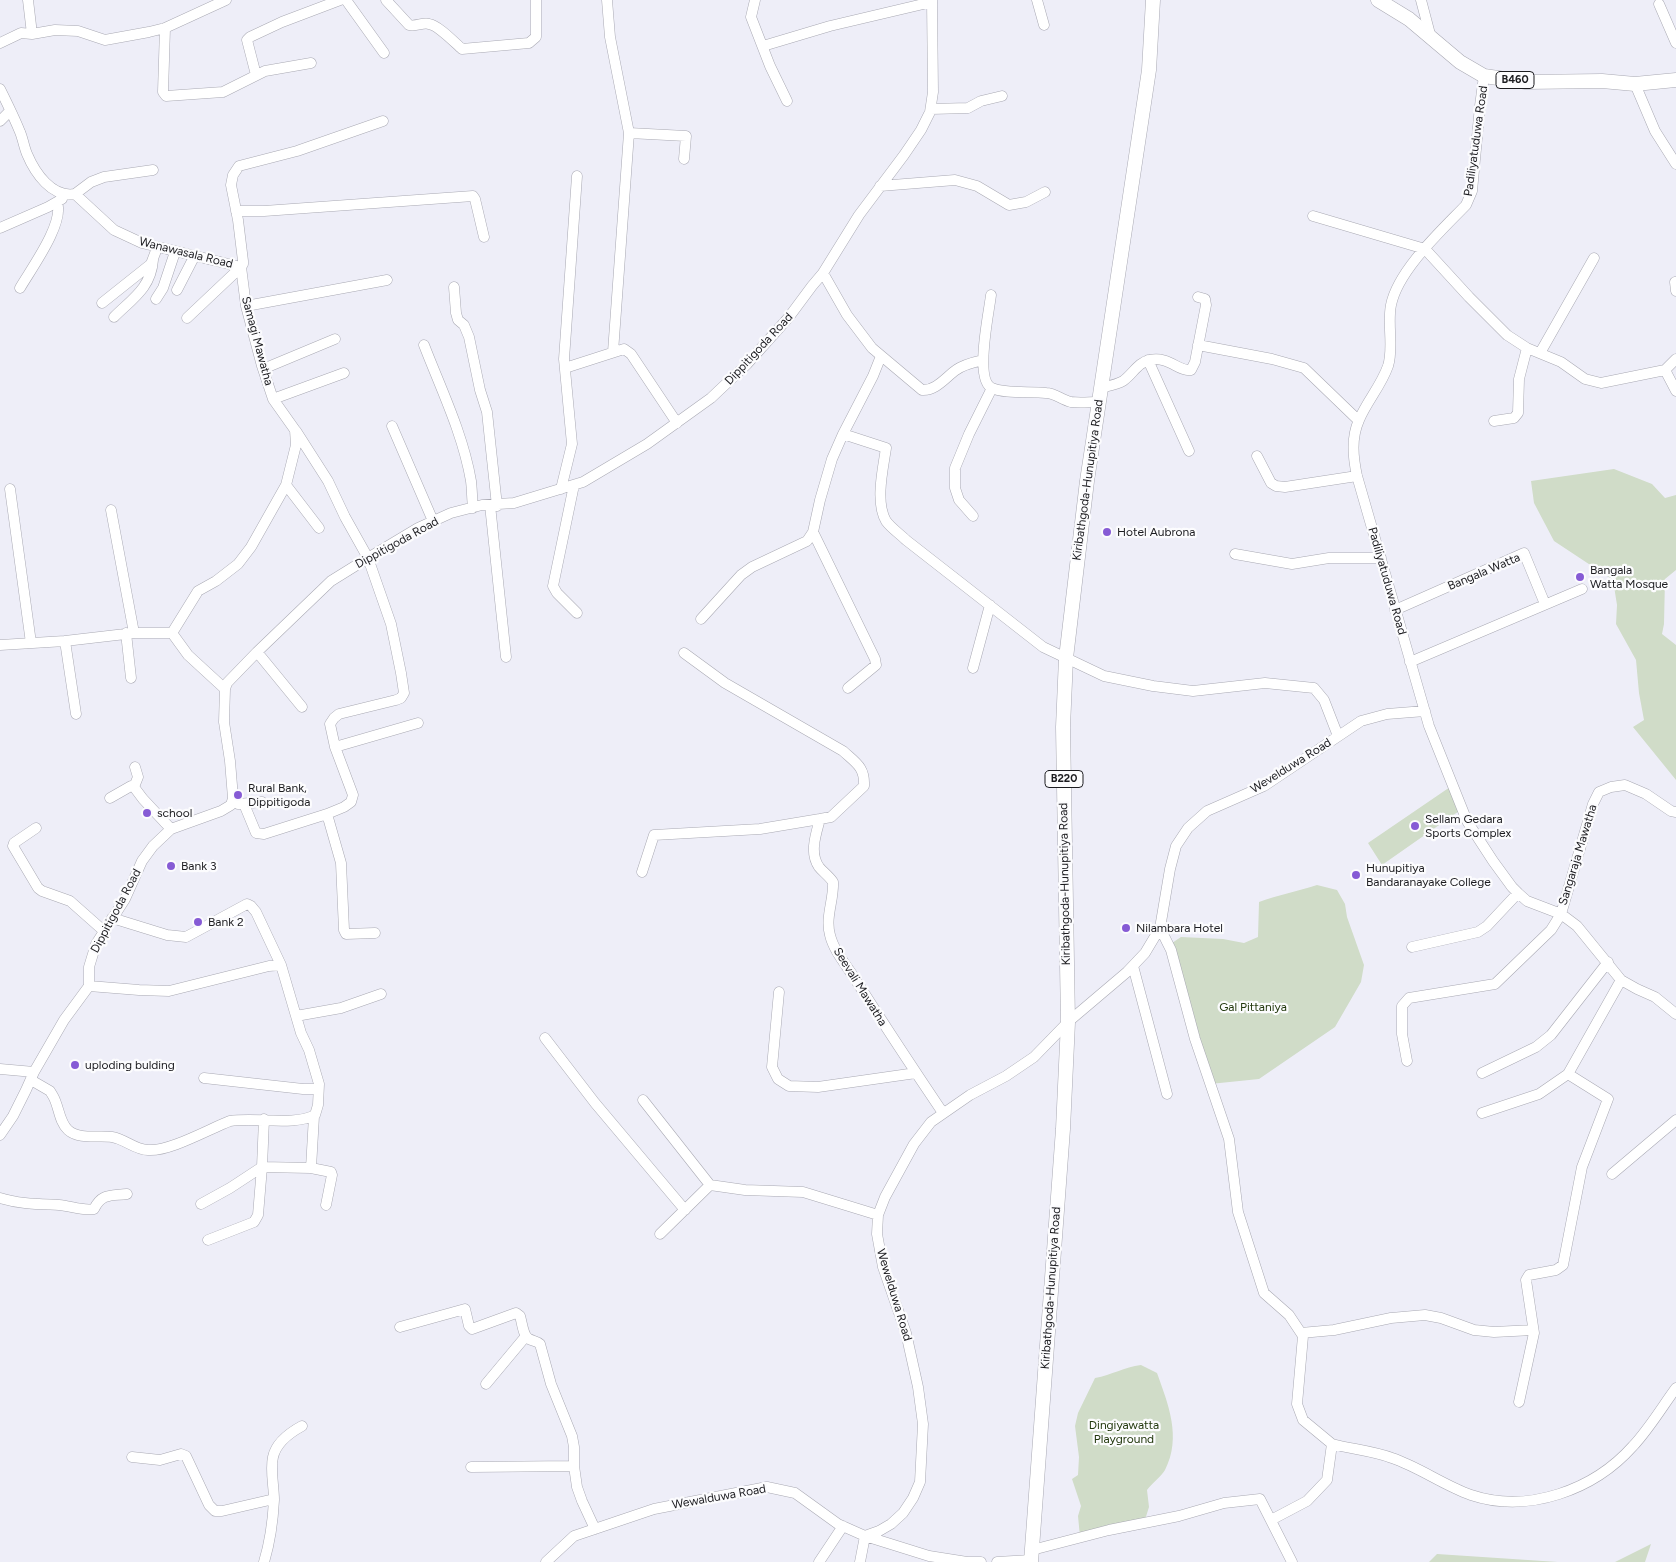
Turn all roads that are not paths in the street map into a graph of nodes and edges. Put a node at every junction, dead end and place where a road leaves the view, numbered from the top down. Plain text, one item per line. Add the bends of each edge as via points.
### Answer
1 (28, 0) edge
2 (226, 0) edge
3 (340, 0) edge
4 (346, 0) edge
5 (386, 0) edge
6 (536, 0) edge
7 (607, 0) edge
8 (755, 0) edge
9 (1037, 0) edge
10 (1153, 0) edge
11 (1378, 0) edge
12 (1420, 0) edge
13 (932, 1) edge
14 (1659, 4) dead end
15 (1044, 26) dead end
16 (165, 28) junction
17 (32, 34) junction
18 (1431, 38) junction
19 (0, 43) edge
20 (1676, 43) edge
21 (763, 46) junction
22 (384, 53) dead end
23 (310, 63) dead end
24 (256, 75) junction
25 (1484, 76) junction
26 (1676, 80) edge
27 (1635, 84) junction
28 (0, 89) edge
29 (1002, 96) dead end
30 (788, 101) dead end
31 (931, 109) junction
32 (10, 111) junction
33 (0, 121) edge
34 (383, 121) dead end
35 (629, 133) junction
36 (684, 159) dead end
37 (1676, 164) edge
38 (153, 170) dead end
39 (577, 176) dead end
40 (880, 186) junction
41 (1046, 192) dead end
42 (72, 195) junction
43 (57, 202) junction
44 (236, 211) junction
45 (1313, 216) dead end
46 (0, 228) edge
47 (484, 237) dead end
48 (157, 248) junction
49 (1424, 249) junction
50 (175, 252) junction
51 (194, 257) junction
52 (1594, 258) dead end
53 (153, 260) junction
54 (240, 266) junction
55 (823, 273) junction
56 (387, 280) dead end
57 (454, 287) dead end
58 (20, 288) dead end
59 (177, 290) dead end
60 (991, 295) dead end
61 (1198, 297) dead end
62 (156, 299) dead end
63 (102, 304) dead end
64 (246, 306) junction
65 (114, 317) dead end
66 (187, 318) dead end
67 (336, 340) dead end
68 (424, 344) dead end
69 (1198, 345) junction
70 (1527, 348) junction
71 (613, 352) junction
72 (1540, 353) junction
73 (882, 356) junction
74 (1676, 359) edge
75 (983, 360) junction
76 (1148, 360) junction
77 (565, 368) junction
78 (263, 369) junction
79 (1665, 370) junction
80 (344, 373) dead end
81 (992, 388) junction
82 (1676, 391) edge
83 (1099, 395) junction
84 (273, 399) junction
85 (1358, 420) junction
86 (1494, 420) dead end
87 (677, 423) junction
88 (392, 426) dead end
89 (295, 430) junction
90 (843, 434) junction
91 (1189, 451) dead end
92 (1257, 456) dead end
93 (1357, 476) junction
94 (286, 485) junction
95 (574, 485) junction
96 (10, 489) dead end
97 (562, 489) junction
98 (493, 505) junction
99 (473, 508) junction
100 (111, 510) dead end
101 (973, 516) dead end
102 (434, 521) junction
103 (319, 528) dead end
104 (813, 532) junction
105 (1235, 554) dead end
106 (368, 558) junction
107 (1381, 558) junction
108 (1582, 588) dead end
109 (1545, 604) junction
110 (990, 606) junction
111 (1395, 610) junction
112 (577, 613) dead end
113 (701, 619) dead end
114 (130, 633) junction
115 (172, 633) junction
116 (65, 641) junction
117 (31, 643) junction
118 (0, 644) edge
119 (258, 652) junction
120 (684, 653) dead end
121 (506, 657) dead end
122 (1066, 658) junction
123 (1410, 662) junction
124 (973, 668) dead end
125 (131, 678) dead end
126 (848, 688) dead end
127 (225, 689) junction
128 (302, 707) dead end
129 (1425, 711) junction
130 (76, 714) dead end
131 (418, 723) dead end
132 (1338, 736) junction
133 (335, 747) junction
134 (135, 767) dead end
135 (134, 786) junction
136 (110, 798) dead end
137 (262, 802) dead end
138 (244, 804) junction
139 (230, 807) junction
140 (1676, 812) edge
141 (327, 814) junction
142 (820, 820) junction
143 (36, 828) dead end
144 (171, 829) junction
145 (642, 872) dead end
146 (1518, 893) junction
147 (1561, 914) junction
148 (112, 918) junction
149 (1160, 928) junction
150 (105, 932) junction
151 (375, 933) dead end
152 (1412, 947) dead end
153 (1608, 962) junction
154 (281, 965) junction
155 (1133, 966) junction
156 (1621, 980) junction
157 (88, 986) junction
158 (778, 992) dead end
159 (381, 994) dead end
160 (1676, 1014) edge
161 (296, 1016) junction
162 (1068, 1022) junction
163 (545, 1038) dead end
164 (1407, 1061) dead end
165 (0, 1069) edge
166 (916, 1073) junction
167 (1482, 1073) dead end
168 (1568, 1074) junction
169 (32, 1076) junction
170 (204, 1078) dead end
171 (318, 1089) junction
172 (1168, 1094) dead end
173 (643, 1100) dead end
174 (943, 1113) junction
175 (1482, 1113) dead end
176 (314, 1116) junction
177 (264, 1119) junction
178 (1676, 1120) edge
179 (0, 1135) edge
180 (262, 1167) junction
181 (311, 1168) junction
182 (1612, 1174) dead end
183 (710, 1186) junction
184 (127, 1194) dead end
185 (0, 1198) edge
186 (201, 1204) dead end
187 (326, 1205) dead end
188 (685, 1210) junction
189 (878, 1214) junction
190 (660, 1234) dead end
191 (208, 1240) dead end
192 (400, 1327) dead end
193 (1533, 1330) junction
194 (1301, 1333) junction
195 (526, 1336) junction
196 (486, 1384) dead end
197 (1676, 1388) edge
198 (1519, 1402) dead end
199 (302, 1426) dead end
200 (1332, 1444) junction
201 (132, 1457) dead end
202 (574, 1466) junction
203 (471, 1467) dead end
204 (274, 1499) junction
205 (1271, 1520) junction
206 (843, 1526) junction
207 (595, 1529) junction
208 (864, 1536) junction
209 (1031, 1557) edge
210 (264, 1562) edge
211 (546, 1562) edge
212 (819, 1562) edge
213 (860, 1562) edge
214 (981, 1562) edge
215 (997, 1562) edge
216 (1292, 1562) edge

1 - 17 street
2 - 16 street
3 - 24 street via 250,37 247,40
4 - 22 street
5 - 6 street via 409,25 434,25 462,49 529,43 536,37
7 - 35 street via 610,37
8 - 21 street via 751,17
9 - 15 street
10 - 83 main road, Kiribathgoda-Hunupitiya Road / B220 via 1149,70
11 - 18 main road, B460 via 1409,19
12 - 18 street
13 - 21 street
13 - 31 street, Dippitigoda Road
14 - 20 street
16 - 17 street via 105,40 78,31
16 - 24 street via 166,96 223,92
17 - 19 street via 22,33
18 - 25 main road, B460 via 1460,62
21 - 30 street
23 - 24 street
25 - 27 main road, B460 via 1526,82
25 - 49 street, Padiliyatuduwa Road via 1472,191 1466,205
26 - 27 main road, B460
27 - 37 street via 1655,131
28 - 32 street, Wanawasala Road
29 - 31 street via 968,108
31 - 40 street, Dippitigoda Road via 921,130
32 - 33 street
32 - 42 street, Wanawasala Road via 40,178 56,191
34 - 44 street, Samagi Mawatha via 297,151 239,166 231,185
35 - 36 street via 686,136
35 - 71 street
38 - 42 street via 104,177
39 - 77 street
40 - 41 street via 955,180 977,186 1009,205 1026,202
40 - 55 street, Dippitigoda Road
42 - 43 street
42 - 48 street, Wanawasala Road via 114,230
43 - 46 street
43 - 58 street via 59,214 55,227
44 - 47 street via 473,196
44 - 54 street, Samagi Mawatha via 244,261
45 - 49 street
48 - 50 street, Wanawasala Road
48 - 53 street
49 - 70 street via 1507,335
49 - 85 street, Padiliyatuduwa Road via 1397,290 1392,304 1388,364
50 - 51 street, Wanawasala Road
50 - 62 street
51 - 54 street, Wanawasala Road
51 - 59 street
52 - 72 street
53 - 63 street
53 - 65 street via 152,272 144,287
54 - 64 street, Samagi Mawatha
54 - 66 street
55 - 73 street via 859,332
55 - 87 street, Dippitigoda Road via 790,317 747,364 711,398
56 - 64 street
57 - 98 street via 458,320 469,337 487,412
60 - 75 street
61 - 69 street via 1206,301
64 - 78 street, Samagi Mawatha
67 - 78 street
68 - 99 street via 464,453
69 - 76 street via 1191,370 1168,361
69 - 85 street via 1304,368
70 - 72 street
70 - 86 street via 1519,379 1518,413 1514,418
71 - 77 street
71 - 87 street via 624,349 631,354
72 - 79 street via 1585,378 1601,383
73 - 75 street via 927,391 957,369
73 - 90 street
74 - 79 street
75 - 81 street via 984,375
76 - 83 street
76 - 91 street
77 - 97 street via 572,444
78 - 84 street, Samagi Mawatha
79 - 82 street
80 - 84 street
81 - 83 street via 1049,393 1071,402
81 - 101 street via 955,468 959,500
83 - 122 main road, Kiribathgoda-Hunupitiya Road / B220
84 - 89 street, Samagi Mawatha
85 - 93 street, Padiliyatuduwa Road via 1353,444
87 - 95 street, Dippitigoda Road via 648,444
88 - 102 street
89 - 94 street via 296,444
89 - 106 street, Samagi Mawatha via 328,481
90 - 104 street via 832,460
90 - 110 street via 886,448 880,484 886,521
92 - 93 street via 1276,486
93 - 107 street, Padiliyatuduwa Road
94 - 103 street
94 - 115 street via 238,564 198,591
95 - 97 street, Dippitigoda Road
95 - 112 street via 552,586
96 - 117 street
97 - 98 street, Dippitigoda Road via 514,503
98 - 99 street, Dippitigoda Road
98 - 121 street
99 - 102 street, Dippitigoda Road via 450,513
100 - 114 street
102 - 106 street, Dippitigoda Road
104 - 113 street via 807,541 752,567
104 - 126 street via 875,659 876,664
105 - 107 street via 1292,564 1329,558
106 - 119 street, Dippitigoda Road via 331,581
106 - 133 street, Samagi Mawatha via 391,624 404,693 396,700 334,718 330,724
107 - 111 street, Padiliyatuduwa Road
108 - 109 street
109 - 111 street, Bangala Watta via 1524,553
109 - 123 street
110 - 122 street via 1043,647
110 - 124 street
111 - 123 street, Padiliyatuduwa Road
114 - 115 street
114 - 116 street
114 - 125 street
115 - 127 street via 188,655
116 - 117 street
116 - 130 street
117 - 118 street
119 - 127 street, Dippitigoda Road
119 - 128 street
120 - 142 street via 725,682 843,751 859,765 864,786 831,817
122 - 132 street via 1104,676 1153,686 1193,690 1265,683 1314,688 1324,700
122 - 162 main road, Kiribathgoda-Hunupitiya Road / B220 via 1063,727
123 - 129 street, Padiliyatuduwa Road
127 - 139 street via 224,722 233,798
129 - 132 street, Wevelduwa Road via 1378,716 1361,721
129 - 146 street, Padiliyatuduwa Road via 1467,822
131 - 133 street
132 - 149 street, Wevelduwa Road via 1264,786 1208,811 1188,828 1176,846
133 - 141 street via 353,795 352,802
134 - 135 street via 138,778
135 - 136 street
135 - 144 street
137 - 138 street, Dippitigoda Road
138 - 139 street, Dippitigoda Road
138 - 141 street via 258,834
139 - 144 street, Dippitigoda Road
140 - 147 street, Sangaraja Mawatha via 1624,785 1599,792
141 - 151 street via 342,863 344,930 346,934
142 - 145 street via 760,829 654,835
142 - 166 street, Seevali Mawatha via 814,857 833,882 828,918 830,937
143 - 150 street via 13,846 38,888 70,900
144 - 148 street, Dippitigoda Road via 142,861 125,899
146 - 147 street, Padiliyatuduwa Road via 1528,901
146 - 152 street via 1478,932
147 - 153 street, Padiliyatuduwa Road via 1577,926
147 - 164 street via 1551,930 1495,984 1409,998 1402,1006 1402,1034
148 - 150 street, Dippitigoda Road
148 - 154 street via 167,935 186,937 247,904 256,912
149 - 155 street, Wevelduwa Road via 1145,954
149 - 194 street via 1171,950 1195,1039 1228,1139 1238,1212 1264,1293 1289,1315
150 - 157 street, Dippitigoda Road via 94,950
153 - 156 street, Padiliyatuduwa Road
153 - 167 street via 1551,1035 1536,1047
154 - 157 street via 169,991
154 - 161 street
155 - 162 street, Wevelduwa Road
155 - 172 street
156 - 160 street, Padiliyatuduwa Road via 1656,997
156 - 168 street
157 - 169 street, Dippitigoda Road
158 - 166 street via 772,1067 778,1078 789,1086 818,1088
159 - 161 street via 340,1008
161 - 171 street via 309,1050
162 - 174 street, Wewelduwa Road via 1034,1057
162 - 209 main road, Kiribathgoda-Hunupitiya Road / B220
163 - 188 street
165 - 169 street
166 - 174 street, Seevali Mawatha
168 - 175 street via 1539,1094
168 - 193 street via 1608,1099 1582,1167 1563,1265 1556,1270 1529,1275 1526,1280
169 - 177 street via 54,1096 69,1132 77,1136 113,1137 147,1150 164,1149 230,1120
169 - 179 street, Dippitigoda Road
170 - 171 street
171 - 176 street
173 - 183 street
174 - 189 street, Wewelduwa Road via 931,1122 914,1144
176 - 177 street via 298,1120
176 - 181 street
177 - 180 street
178 - 182 street
180 - 181 street
180 - 186 street
180 - 191 street via 258,1215 254,1222
181 - 187 street via 331,1172
183 - 188 street
183 - 189 street via 803,1192
184 - 185 street via 104,1196 94,1209 86,1210
188 - 190 street
189 - 208 street, Wewelduwa Road via 877,1234 883,1267 906,1333 918,1387 923,1424 922,1457 920,1482 903,1513 891,1524
192 - 195 street via 465,1309 472,1329 516,1314 520,1316
193 - 194 street via 1474,1330 1425,1315
193 - 198 street
194 - 200 street via 1297,1404 1304,1420
195 - 196 street
195 - 202 street via 540,1344 551,1384 572,1436
197 - 200 street via 1618,1462 1584,1484 1552,1496 1526,1501 1499,1501 1471,1495 1391,1458
199 - 204 street via 284,1439 273,1457
200 - 205 street via 1327,1480 1307,1501
201 - 204 street via 160,1460 181,1454 186,1456 215,1510
202 - 203 street
202 - 207 street via 577,1487
204 - 210 street
205 - 209 street via 1260,1499 1224,1503 1109,1530
205 - 216 street
206 - 207 street, Wewalduwa Road via 795,1493 768,1487 654,1509
206 - 208 street, Wewalduwa Road
206 - 212 street
207 - 211 street, Wewalduwa Road via 574,1536
208 - 213 street
208 - 214 street, Wewalduwa Road via 928,1556
209 - 215 street

